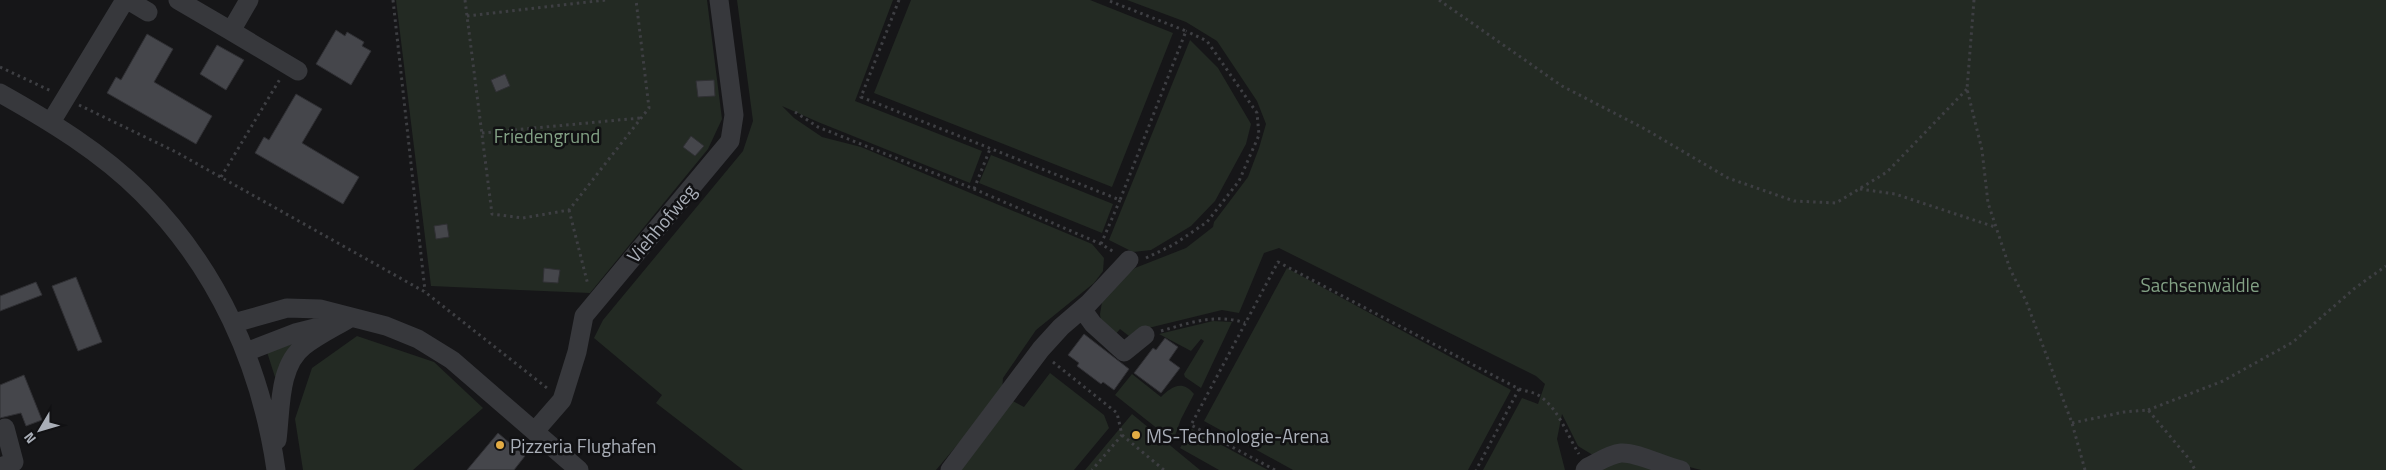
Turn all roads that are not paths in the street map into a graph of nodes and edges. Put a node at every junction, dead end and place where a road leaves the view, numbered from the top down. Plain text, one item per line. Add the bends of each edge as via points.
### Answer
1 (126, 0) edge
2 (178, 0) edge
3 (249, 0) edge
4 (719, 0) edge
5 (148, 12) dead end
6 (230, 31) junction
7 (287, 68) road end
8 (0, 92) edge
9 (51, 122) junction
10 (1129, 260) road end
11 (1082, 309) junction
12 (350, 318) junction
13 (234, 323) junction
14 (1146, 335) road end
15 (246, 352) junction
16 (5, 428) dead end
17 (535, 431) junction
18 (275, 465) edge
19 (0, 467) edge
20 (1587, 468) edge
21 (1675, 469) edge
22 (578, 470) edge
23 (950, 470) edge

1 - 5 street
1 - 9 street
2 - 6 street
3 - 6 street
4 - 17 street, Viehhofweg via 734,115 730,141 584,316 562,400
6 - 7 street via 261,48
8 - 9 street
9 - 13 street via 103,159 141,192 214,285
10 - 11 street
11 - 14 street via 1092,324 1124,352
11 - 23 street via 1038,352
12 - 13 street via 320,309 287,308
12 - 15 street via 295,333
12 - 17 street via 386,326 418,339 452,360
12 - 18 street via 302,347 288,368
13 - 15 street
15 - 18 street via 271,430
16 - 19 street via 14,462
17 - 22 street
20 - 21 street via 1620,453 1640,456

